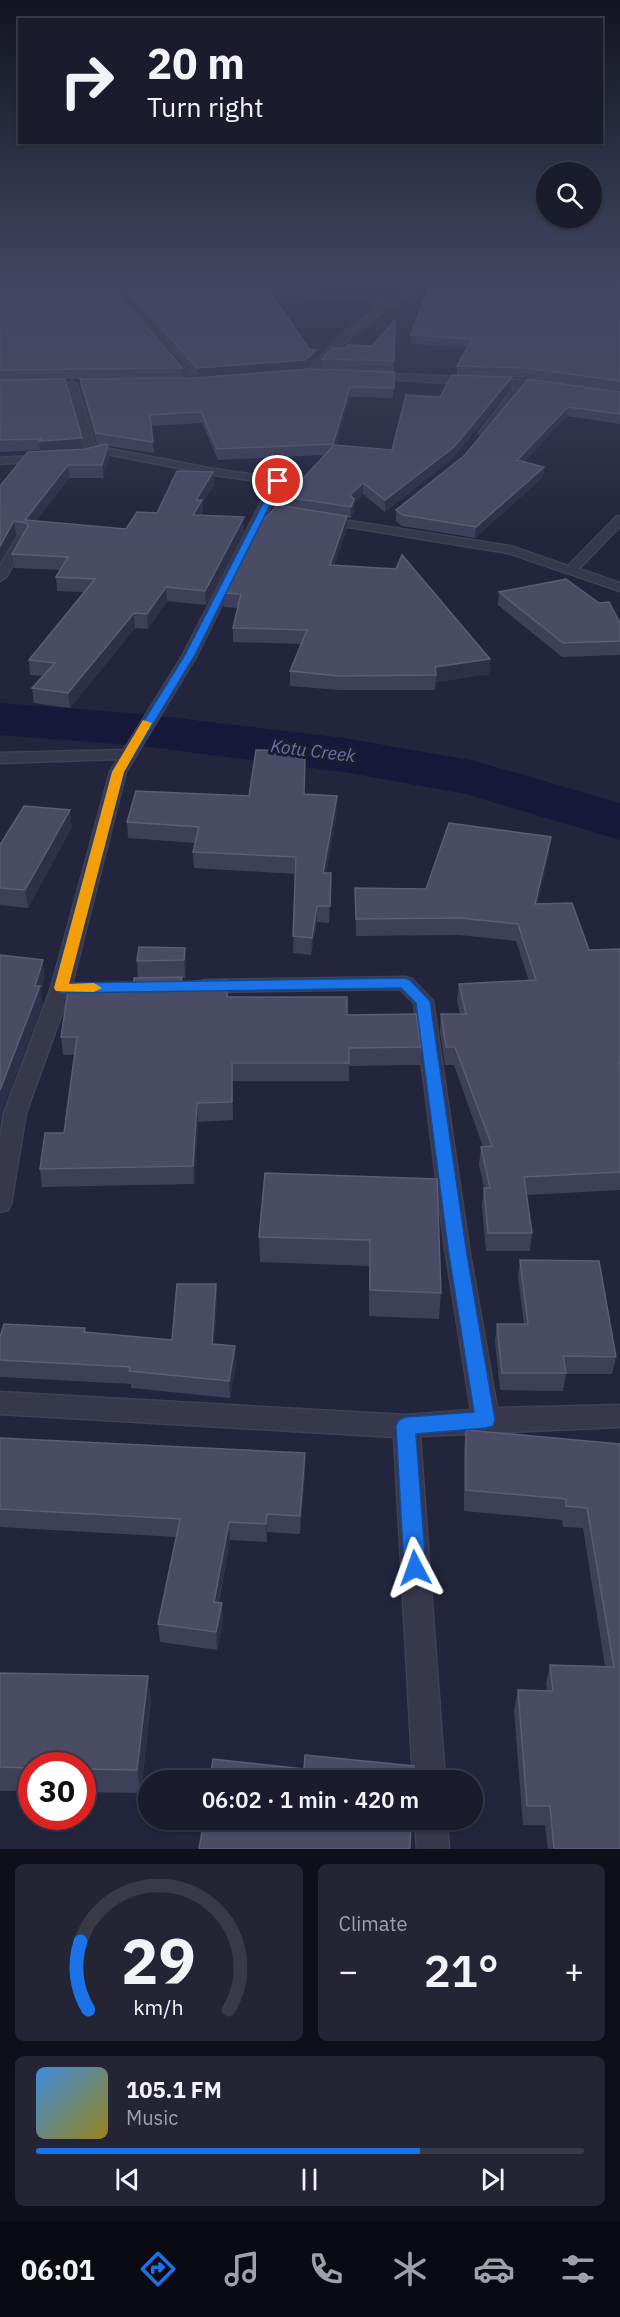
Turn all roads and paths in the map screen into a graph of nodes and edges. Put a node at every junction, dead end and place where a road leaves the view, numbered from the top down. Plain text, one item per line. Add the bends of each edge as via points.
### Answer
1 (179, 363) edge
2 (320, 363) edge
3 (309, 374) junction
4 (320, 374) edge
5 (286, 376) edge
6 (363, 376) edge
7 (205, 382) edge
8 (183, 383) edge
9 (194, 383) junction
10 (524, 383) junction
11 (71, 384) edge
12 (556, 387) edge
13 (474, 446) edge
14 (105, 451) junction
15 (76, 457) edge
16 (54, 458) edge
17 (0, 461) edge
18 (392, 516) dead end
19 (308, 518) edge
20 (620, 519) edge
21 (376, 528) junction
22 (22, 538) edge
23 (571, 570) junction
24 (0, 577) edge
25 (620, 587) edge
26 (129, 754) junction
27 (0, 758) edge
28 (192, 986) edge
29 (61, 988) junction
30 (85, 988) edge
31 (0, 1204) edge
32 (0, 1403) edge
33 (620, 1416) edge
34 (486, 1420) junction
35 (406, 1426) junction
36 (428, 1770) edge
37 (432, 1830) edge
38 (433, 1849) edge

1 - 9 street
2 - 3 street
3 - 4 street
3 - 5 street
6 - 10 street
7 - 9 street
8 - 9 street
10 - 12 street
10 - 13 street
11 - 14 street via 90,448
14 - 15 street
14 - 26 street via 278,481 268,511 190,655
16 - 17 street
18 - 21 street
19 - 21 street
20 - 23 street
21 - 23 street via 510,550
22 - 24 street
23 - 25 street
26 - 27 street
26 - 29 street via 118,772
28 - 34 street via 405,983 423,1001 457,1248
29 - 30 street
29 - 31 street via 15,1113
32 - 35 street
33 - 34 street
34 - 35 street
35 - 36 street
37 - 38 street

